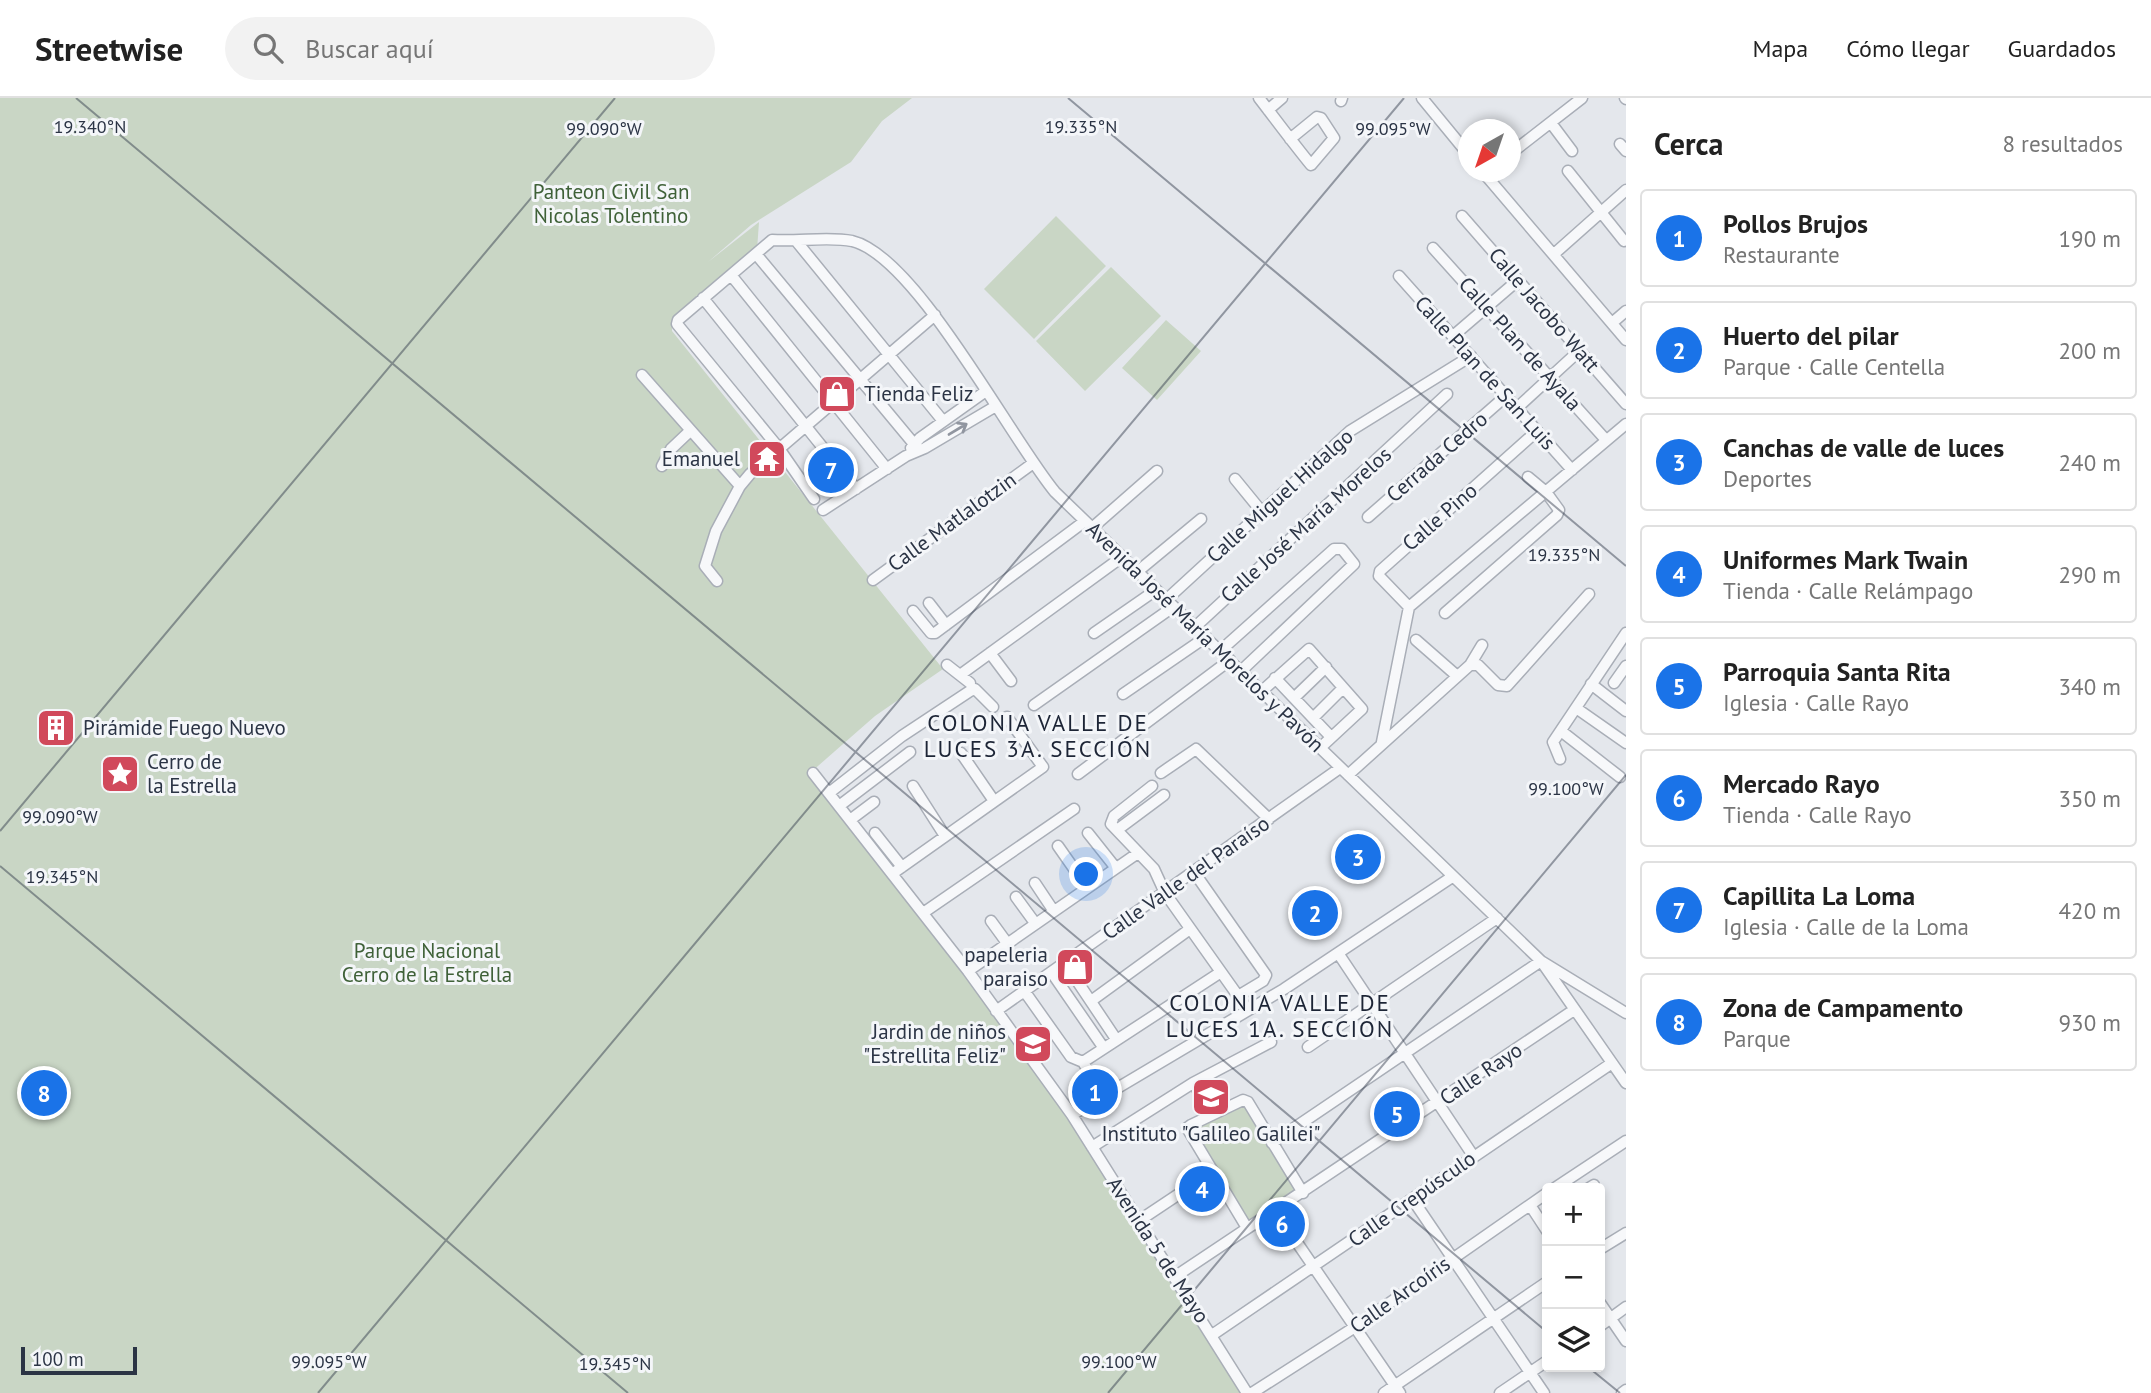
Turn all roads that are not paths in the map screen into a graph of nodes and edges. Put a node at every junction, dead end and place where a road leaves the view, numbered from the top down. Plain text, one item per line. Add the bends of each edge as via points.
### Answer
1 (1259, 98) edge
2 (1282, 98) edge
3 (1422, 98) edge
4 (1582, 98) edge
5 (1268, 110) junction
6 (1551, 123) junction
7 (1290, 138) junction
8 (1458, 142) edge
9 (1521, 146) edge
10 (1572, 151) dead end
11 (1568, 171) dead end
12 (1493, 182) edge
13 (1626, 190) edge
14 (1601, 212) junction
15 (1462, 216) dead end
16 (1624, 241) dead end
17 (797, 242) junction
18 (1433, 248) dead end
19 (756, 254) junction
20 (1553, 254) junction
21 (730, 275) junction
22 (1399, 276) dead end
23 (1517, 281) junction
24 (703, 298) junction
25 (1487, 308) junction
26 (1626, 311) edge
27 (935, 315) junction
28 (1612, 323) junction
29 (1454, 335) junction
30 (1626, 340) edge
31 (1579, 351) junction
32 (890, 354) junction
33 (1471, 356) junction
34 (642, 375) dead end
35 (1550, 377) junction
36 (862, 379) junction
37 (986, 391) junction
38 (1447, 394) dead end
39 (1506, 397) junction
40 (833, 402) junction
41 (1626, 404) edge
42 (996, 406) junction
43 (1517, 408) junction
44 (943, 421) junction
45 (1626, 424) edge
46 (805, 425) junction
47 (690, 431) junction
48 (1537, 431) junction
49 (1606, 440) junction
50 (778, 447) junction
51 (916, 447) junction
52 (1032, 464) junction
53 (662, 466) dead end
54 (887, 469) junction
55 (1572, 470) junction
56 (1157, 471) dead end
57 (1528, 477) dead end
58 (1235, 479) dead end
59 (740, 486) junction
60 (856, 489) junction
61 (1546, 492) junction
62 (814, 499) dead end
63 (823, 510) dead end
64 (1262, 512) junction
65 (1368, 517) dead end
66 (1201, 519) dead end
67 (1088, 525) junction
68 (1122, 557) junction
69 (1137, 572) junction
70 (873, 580) dead end
71 (717, 581) dead end
72 (1156, 590) junction
73 (1589, 594) dead end
74 (929, 603) dead end
75 (1170, 603) junction
76 (1409, 607) junction
77 (913, 611) dead end
78 (1445, 613) dead end
79 (946, 625) junction
80 (1195, 627) junction
81 (1094, 633) dead end
82 (1626, 633) edge
83 (1206, 637) junction
84 (1416, 640) dead end
85 (1482, 645) dead end
86 (1220, 651) junction
87 (990, 653) junction
88 (1230, 660) junction
89 (947, 665) dead end
90 (1470, 665) junction
91 (1626, 666) edge
92 (1326, 667) junction
93 (1241, 671) junction
94 (1456, 675) junction
95 (960, 676) junction
96 (1275, 678) junction
97 (1011, 681) dead end
98 (1614, 682) dead end
99 (970, 683) dead end
100 (1591, 684) junction
101 (1343, 688) junction
102 (1262, 691) junction
103 (1123, 695) dead end
104 (1294, 698) junction
105 (1034, 705) dead end
106 (993, 707) dead end
107 (1576, 708) junction
108 (1626, 711) edge
109 (1007, 717) dead end
110 (1314, 718) junction
111 (1560, 731) junction
112 (1331, 737) junction
113 (1382, 742) junction
114 (1626, 743) edge
115 (1320, 748) junction
116 (910, 752) dead end
117 (961, 753) dead end
118 (1560, 759) dead end
119 (1344, 772) junction
120 (813, 773) dead end
121 (1161, 773) dead end
122 (1078, 774) dead end
123 (1620, 777) dead end
124 (913, 786) dead end
125 (1152, 786) dead end
126 (829, 793) junction
127 (1164, 795) dead end
128 (994, 801) junction
129 (874, 802) dead end
130 (839, 806) junction
131 (1074, 809) dead end
132 (1269, 819) junction
133 (850, 820) junction
134 (1117, 830) junction
135 (875, 833) dead end
136 (1088, 833) dead end
137 (945, 836) junction
138 (1058, 846) dead end
139 (1138, 853) junction
140 (1115, 867) junction
141 (897, 870) junction
142 (1194, 873) junction
143 (1452, 877) junction
144 (1035, 883) dead end
145 (1086, 887) junction
146 (1166, 893) junction
147 (1016, 897) dead end
148 (1054, 910) junction
149 (923, 913) junction
150 (1497, 918) junction
151 (991, 921) dead end
152 (1035, 923) junction
153 (1190, 929) junction
154 (1007, 943) junction
155 (1338, 953) junction
156 (1541, 961) junction
157 (1065, 963) junction
158 (968, 971) junction
159 (1052, 972) junction
160 (1221, 972) junction
161 (1025, 992) junction
162 (1238, 996) junction
163 (1091, 1001) junction
164 (1371, 1004) junction
165 (1248, 1010) junction
166 (1574, 1010) junction
167 (996, 1011) junction
168 (1626, 1013) edge
169 (1116, 1039) junction
170 (1270, 1042) dead end
171 (1308, 1047) dead end
172 (1103, 1048) junction
173 (1404, 1053) junction
174 (1083, 1062) junction
175 (1612, 1063) junction
176 (1625, 1077) edge
177 (1194, 1083) junction
178 (1103, 1096) junction
179 (1437, 1104) junction
180 (1213, 1113) junction
181 (1072, 1115) junction
182 (1626, 1141) edge
183 (1272, 1143) junction
184 (1092, 1147) junction
185 (1474, 1157) junction
186 (1212, 1172) junction
187 (1563, 1183) edge
188 (1303, 1193) junction
189 (1542, 1197) edge
190 (1413, 1200) junction
191 (1530, 1205) junction
192 (1542, 1217) edge
193 (1140, 1220) junction
194 (1247, 1228) junction
195 (1626, 1233) edge
196 (1298, 1244) dead end
197 (1605, 1246) edge
198 (1454, 1258) junction
199 (1314, 1267) junction
200 (1176, 1276) junction
201 (1542, 1285) edge
202 (1626, 1307) edge
203 (1604, 1309) edge
204 (1493, 1316) junction
205 (1611, 1318) junction
206 (1605, 1322) edge
207 (1355, 1327) junction
208 (1212, 1335) junction
209 (1626, 1340) edge
210 (1542, 1364) edge
211 (1531, 1372) junction
212 (1398, 1389) edge
213 (1249, 1393) edge
214 (1384, 1393) edge
215 (1500, 1393) edge
216 (1544, 1393) edge

1 - 5 street
2 - 5 street
3 - 8 street
4 - 6 street
5 - 7 street
6 - 9 street
6 - 10 street
7 - 7 street via 1317,117 1334,138 1311,165
11 - 14 street
12 - 20 street
13 - 14 street
14 - 16 street
14 - 20 street
15 - 23 street, Calle Jacobo Watt
17 - 19 street, Avenida José María Morelos y Pavón via 772,240
17 - 27 street, Avenida José María Morelos y Pavón via 853,242 867,248
17 - 32 street
18 - 25 street, Calle Plan de Ayala
19 - 21 street
19 - 36 street
20 - 28 street
21 - 24 street
21 - 40 street
22 - 29 street, Calle Plan de San Luis
23 - 25 street
23 - 31 street, Calle Jacobo Watt
24 - 46 street
24 - 50 street via 677,324
25 - 29 street
25 - 35 street, Calle Plan de Ayala
26 - 28 street
27 - 32 street
27 - 37 street, Avenida José María Morelos y Pavón
28 - 30 street
29 - 33 street, Calle Plan de San Luis
31 - 35 street
31 - 41 street, Calle Jacobo Watt
32 - 36 street
32 - 44 street
33 - 39 street, Calle Plan de San Luis
33 - 64 street, Calle Miguel Hidalgo via 1350,431
34 - 47 street
35 - 43 street
35 - 49 street, Calle Plan de Ayala
36 - 40 street
36 - 51 street
37 - 42 street, Avenida José María Morelos y Pavón
37 - 44 street
38 - 80 street, Calle José María Morelos
39 - 43 street, Calle Plan de San Luis
39 - 65 street, Cerrada Cedro
40 - 46 street
40 - 54 street
51 -> 42 street
42 - 52 street, Avenida José María Morelos y Pavón
43 - 48 street, Calle Plan de San Luis
44 - 51 street
45 - 49 street
46 - 50 street
46 - 60 street
47 - 53 street via 671,449
47 - 59 street
48 - 55 street, Calle Plan de San Luis
48 - 76 street, Calle Pino via 1380,571 1384,583
49 - 55 street
50 - 59 street
50 - 62 street
51 - 54 street
52 - 67 street, Avenida José María Morelos y Pavón
52 - 70 street, Calle Matlalotzin
54 - 60 street
55 - 61 street
56 - 67 street
57 - 61 street
58 - 64 street
59 - 71 street via 716,531 705,566
60 - 63 street
61 - 76 street
61 - 78 street via 1559,510 1557,515
64 - 75 street, Calle Miguel Hidalgo
66 - 69 street
67 - 68 street, Avenida José María Morelos y Pavón
67 - 79 street
68 - 69 street, Avenida José María Morelos y Pavón
68 - 87 street
69 - 72 street, Avenida José María Morelos y Pavón
72 - 75 street, Avenida José María Morelos y Pavón
72 - 81 street
73 - 90 street via 1507,686 1497,685 1478,666
74 - 79 street
75 - 80 street, Avenida José María Morelos y Pavón
75 - 105 street, Calle Miguel Hidalgo
76 - 113 street
77 - 79 street via 931,633
80 - 83 street, Avenida José María Morelos y Pavón
82 - 100 street
83 - 86 street, Avenida José María Morelos y Pavón
83 - 103 street
84 - 94 street
85 - 90 street
86 - 88 street, Avenida José María Morelos y Pavón
86 - 93 street via 1334,549 1342,549 1354,565
87 - 95 street
87 - 97 street
88 - 93 street, Avenida José María Morelos y Pavón
88 - 122 street
89 - 95 street
90 - 94 street, Calle Valle del Paraíso
91 - 98 street
92 - 96 street via 1306,648
92 - 101 street
92 - 104 street
93 - 102 street, Avenida José María Morelos y Pavón
94 - 113 street, Calle Valle del Paraíso
95 - 99 street
96 - 102 street
96 - 104 street
100 - 107 street
100 - 108 street
101 - 110 street
101 - 112 street via 1362,709
102 - 115 street, Avenida José María Morelos y Pavón
104 - 110 street
106 - 126 street via 975,690 970,691
107 - 111 street
107 - 114 street
109 - 128 street via 1043,767
110 - 112 street
111 - 118 street via 1553,742
111 - 123 street
112 - 115 street
113 - 119 street, Calle Valle del Paraíso
115 - 119 street, Avenida José María Morelos y Pavón
116 - 130 street
117 - 128 street
119 - 132 street, Calle Valle del Paraíso
119 - 143 street, Avenida José María Morelos y Pavón
120 - 126 street, Avenida 5 de Mayo
121 - 132 street via 1196,749
124 - 137 street
125 - 134 street via 1110,820
126 - 130 street, Avenida 5 de Mayo
127 - 134 street
128 - 137 street
129 - 133 street
130 - 133 street, Avenida 5 de Mayo
131 - 149 street
132 - 142 street, Calle Valle del Paraíso
133 - 141 street, Avenida 5 de Mayo
134 - 139 street
135 - 141 street
136 - 140 street
137 - 141 street
138 - 145 street
139 - 140 street
139 - 146 street via 1154,869
140 - 145 street
141 - 149 street, Avenida 5 de Mayo
142 - 146 street, Calle Valle del Paraíso
142 - 162 street via 1266,975
143 - 150 street, Avenida José María Morelos y Pavón
143 - 155 street
144 - 148 street
145 - 148 street
146 - 153 street
146 - 157 street, Calle Valle del Paraíso
147 - 152 street
148 - 152 street
149 - 158 street, Avenida 5 de Mayo
150 - 156 street, Avenida José María Morelos y Pavón
150 - 164 street
151 - 154 street
152 - 154 street
153 - 160 street
153 - 163 street
154 - 158 street
155 - 164 street
155 - 165 street
156 - 166 street, Avenida José María Morelos y Pavón
156 - 168 street
156 - 173 street
157 - 159 street, Calle Valle del Paraíso
157 - 163 street
158 - 167 street, Avenida 5 de Mayo
159 - 161 street, Calle Valle del Paraíso
159 - 172 street
160 - 162 street
160 - 169 street
161 - 167 street, Calle Valle del Paraíso
161 - 174 street via 1071,1057
162 - 165 street
163 - 169 street
164 - 171 street
164 - 173 street
165 - 178 street
166 - 175 street, Avenida José María Morelos y Pavón
166 - 179 street, Calle Rayo
167 - 181 street, Avenida 5 de Mayo
169 - 172 street
170 - 177 street
172 - 174 street
173 - 179 street
173 - 183 street
174 - 178 street
175 - 176 street, Avenida José María Morelos y Pavón
175 - 185 street, Calle Crepúsculo
177 - 180 street
177 - 184 street
178 - 181 street
179 - 185 street
179 - 188 street, Calle Rayo
180 - 183 street via 1248,1102
180 - 186 street via 1187,1128
181 - 184 street, Avenida 5 de Mayo
182 - 187 street
183 - 188 street
184 - 193 street, Avenida 5 de Mayo
185 - 190 street, Calle Crepúsculo
186 - 193 street
186 - 194 street
188 - 194 street, Calle Rayo
189 - 191 street, Calle Arcoíris
190 - 198 street
190 - 199 street, Calle Crepúsculo
191 - 192 street
191 - 198 street, Calle Arcoíris
193 - 200 street, Avenida 5 de Mayo
194 - 200 street, Calle Rayo
195 - 197 street
196 - 199 street
198 - 204 street
198 - 207 street, Calle Arcoíris
199 - 207 street
199 - 208 street, Calle Crepúsculo
200 - 208 street, Avenida 5 de Mayo
201 - 204 street
202 - 205 street
203 - 205 street
204 - 211 street
204 - 212 street
205 - 206 street
205 - 209 street
207 - 212 street
207 - 213 street, Calle Arcoíris
208 - 213 street, Avenida 5 de Mayo
210 - 211 street
211 - 215 street
211 - 216 street
212 - 214 street

